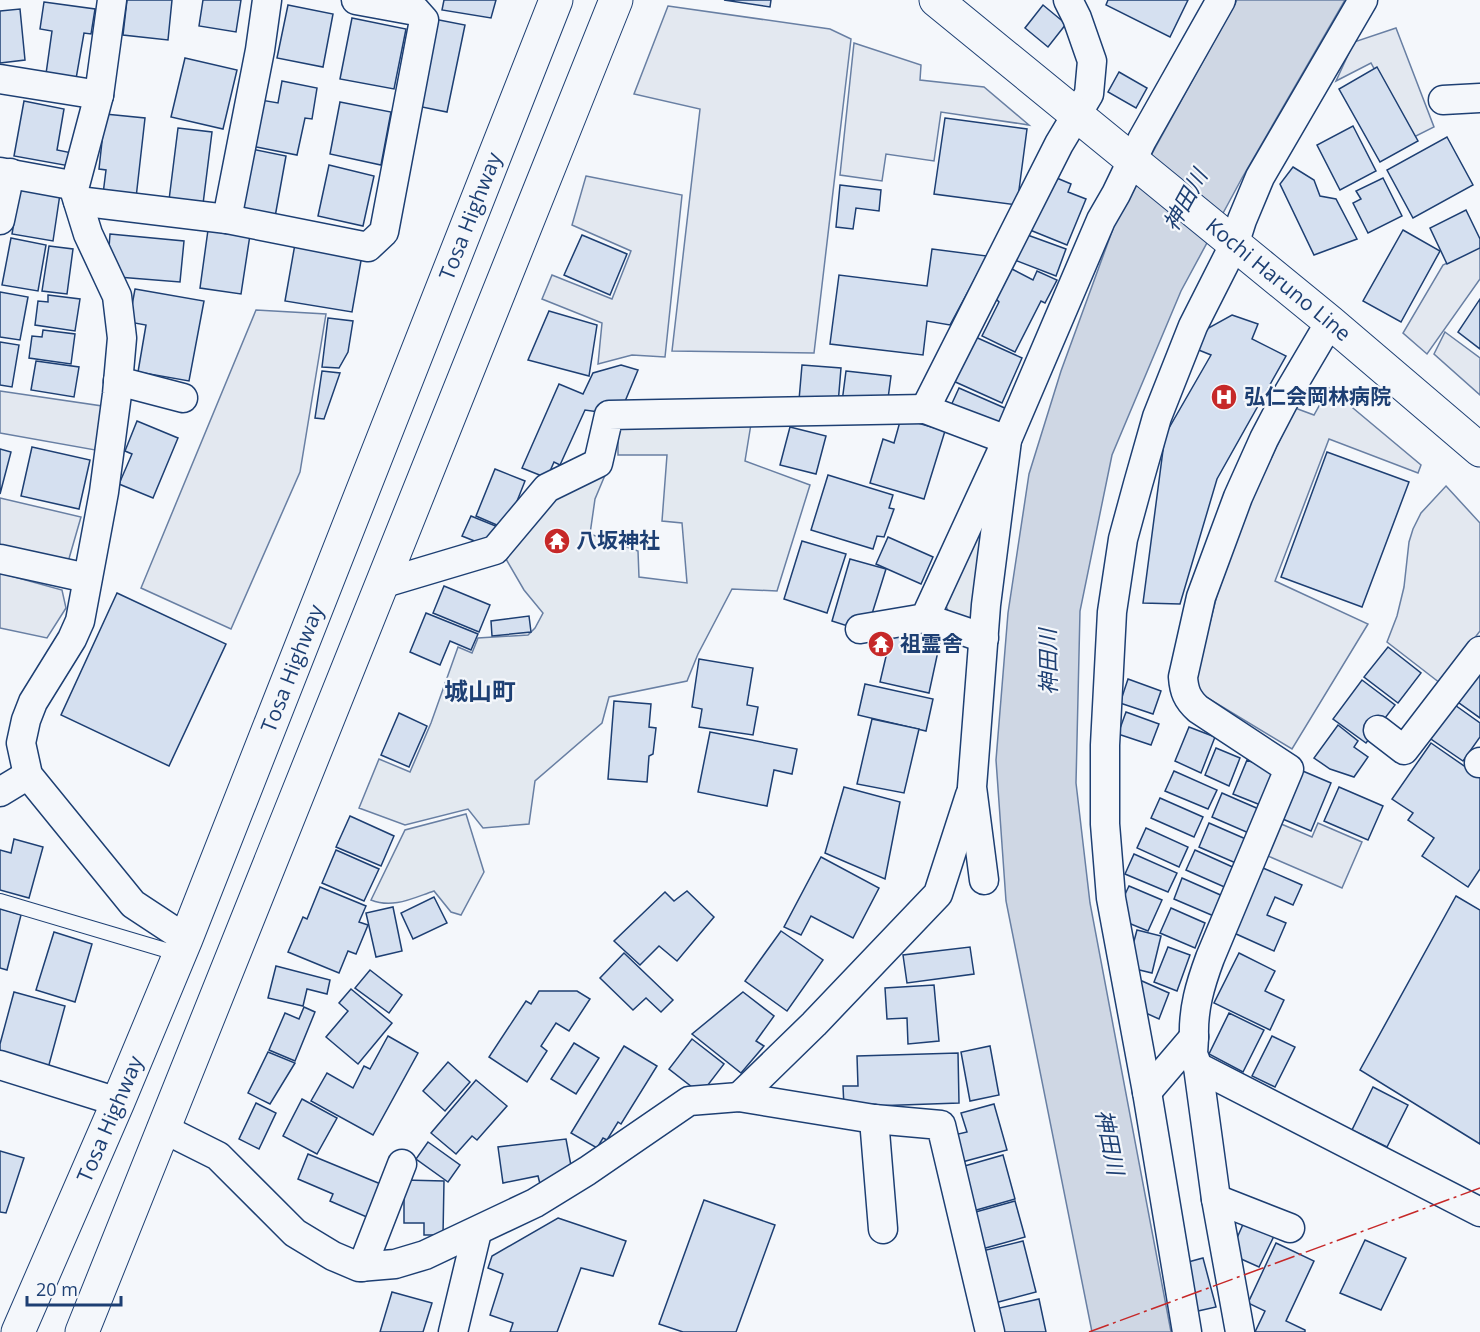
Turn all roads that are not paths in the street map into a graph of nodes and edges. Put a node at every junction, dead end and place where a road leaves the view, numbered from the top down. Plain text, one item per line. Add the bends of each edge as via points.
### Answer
1 (112, 0) edge
2 (267, 0) edge
3 (356, 0) edge
4 (556, 0) edge
5 (616, 0) edge
6 (936, 0) edge
7 (1068, 0) edge
8 (1221, 0) edge
9 (1367, 2) edge
10 (0, 79) edge
11 (99, 95) junction
12 (1480, 98) edge
13 (1443, 100) dead end
14 (1076, 116) junction
15 (1132, 162) junction
16 (5, 172) edge
17 (76, 195) junction
18 (227, 219) junction
19 (0, 220) edge
20 (1229, 241) junction
21 (1330, 322) junction
22 (118, 381) junction
23 (183, 398) dead end
24 (925, 409) junction
25 (1007, 440) junction
26 (1480, 450) edge
27 (0, 559) edge
28 (87, 578) junction
29 (381, 584) junction
30 (925, 618) junction
31 (860, 629) dead end
32 (984, 638) junction
33 (1480, 651) edge
34 (1378, 730) dead end
35 (28, 775) junction
36 (972, 787) junction
37 (0, 792) edge
38 (984, 880) dead end
39 (0, 901) edge
40 (183, 946) junction
41 (1194, 1037) junction
42 (0, 1065) edge
43 (1198, 1067) junction
44 (1147, 1092) junction
45 (739, 1097) junction
46 (118, 1102) junction
47 (874, 1119) junction
48 (162, 1128) junction
49 (402, 1164) dead end
50 (1216, 1199) junction
51 (1480, 1212) edge
52 (1290, 1228) dead end
53 (883, 1229) dead end
54 (477, 1232) junction
55 (362, 1267) junction
56 (18, 1332) edge
57 (82, 1332) edge
58 (453, 1332) edge
59 (990, 1332) edge
60 (1187, 1332) edge
61 (1240, 1332) edge

1 - 11 street
2 - 18 street
3 - 18 street via 416,11 424,20 384,232 368,247
4 - 40 main road, Tosa Highway
5 - 29 main road
6 - 14 main road, Kochi Haruno Line
7 - 14 street via 1092,62 1089,94
8 - 15 street
9 - 20 street via 1260,177
10 - 11 street
11 - 17 street
12 - 13 street
14 - 15 main road, Kochi Haruno Line
14 - 24 street
15 - 20 main road, Kochi Haruno Line
15 - 25 street via 1101,220
16 - 17 street via 71,185
16 - 19 street
17 - 18 street
17 - 22 street via 88,234 117,296 122,338
20 - 21 main road, Kochi Haruno Line
20 - 44 street via 1157,417 1124,539 1112,612 1105,824 1111,898
21 - 26 main road, Kochi Haruno Line
21 - 41 street via 1287,395 1238,497 1201,597 1183,676 1188,700 1198,709 1289,769 1198,990
22 - 23 street
22 - 28 street via 104,492
24 - 25 street
24 - 29 street via 609,415 598,463 547,488 495,550
25 - 30 street
25 - 32 street
27 - 28 street
28 - 35 street via 80,621 26,720 21,743
29 - 48 main road
30 - 31 street
30 - 32 street
32 - 36 street
33 - 34 street via 1404,750
35 - 37 street
35 - 40 street via 133,904
36 - 38 street
36 - 45 street via 938,894
39 - 40 lane
40 - 46 main road, Tosa Highway
41 - 43 street
41 - 44 street
42 - 46 street
43 - 50 street
43 - 51 street
44 - 60 street
45 - 47 street
45 - 54 street via 689,1101 587,1171
46 - 56 main road, Tosa Highway
47 - 53 street
47 - 59 street via 940,1125
48 - 55 street via 218,1156 295,1233 333,1256
48 - 57 main road
49 - 55 street
50 - 52 street
50 - 61 street
54 - 55 street via 395,1264
54 - 58 street

